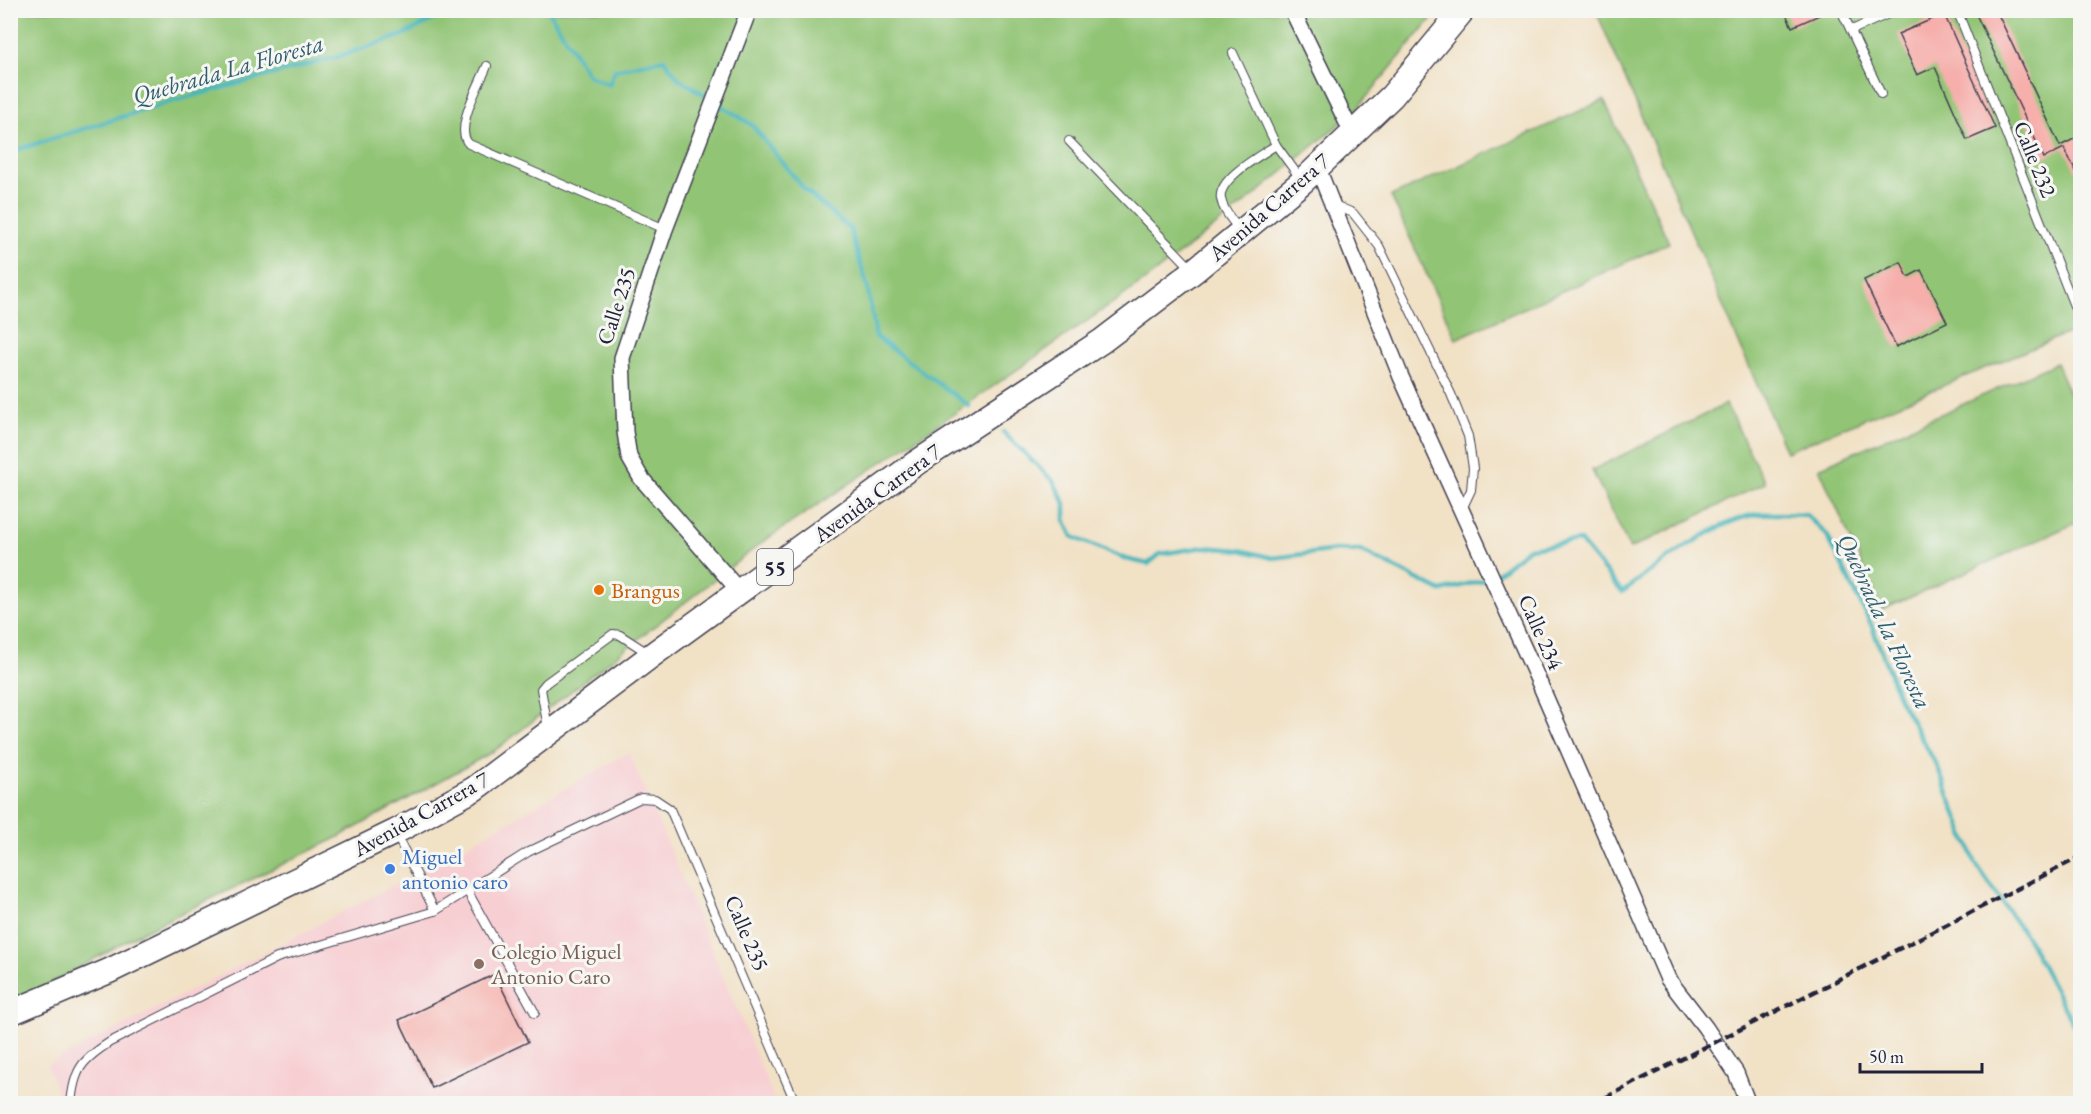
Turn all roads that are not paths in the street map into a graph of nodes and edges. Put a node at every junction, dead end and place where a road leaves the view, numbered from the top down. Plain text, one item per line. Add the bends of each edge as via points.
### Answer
1 (749, 10) edge
2 (1292, 10) edge
3 (1463, 10) edge
4 (1841, 10) edge
5 (1897, 10) edge
6 (1957, 10) edge
7 (1852, 30) junction
8 (1233, 53) dead end
9 (487, 66) dead end
10 (1881, 94) dead end
11 (1352, 133) junction
12 (1069, 141) dead end
13 (1276, 145) junction
14 (1309, 174) junction
15 (1332, 204) junction
16 (665, 229) junction
17 (1241, 232) junction
18 (1194, 271) junction
19 (2080, 321) edge
20 (1461, 510) junction
21 (741, 592) junction
22 (652, 655) junction
23 (549, 733) junction
24 (395, 832) junction
25 (468, 892) junction
26 (435, 911) junction
27 (10, 1012) edge
28 (535, 1012) dead end
29 (71, 1104) edge
30 (796, 1104) edge
31 (1748, 1104) edge

1 - 16 street, Calle 235
2 - 11 street
3 - 11 main road, Avenida Carrera 7 / 55 via 1392,96
4 - 7 lane
5 - 7 lane
6 - 19 lane, Calle 232
7 - 10 lane
8 - 13 lane
9 - 16 lane via 463,125 469,144
11 - 14 main road, Avenida Carrera 7 / 55
12 - 18 lane
13 - 14 lane
13 - 17 lane via 1242,167 1223,186 1220,196 1224,209
14 - 15 street, Calle 234
14 - 17 main road, Avenida Carrera 7 / 55
15 - 20 street, Calle 234 via 1401,377
15 - 20 lane via 1353,213 1379,246 1468,436 1473,468 1471,490
16 - 21 street, Calle 235 via 622,358 629,457 641,478
17 - 18 main road, Avenida Carrera 7 / 55
18 - 21 main road, Avenida Carrera 7 / 55 via 1102,341 916,463
20 - 31 street, Calle 234 via 1668,979 1736,1073
21 - 22 main road, Avenida Carrera 7 / 55
22 - 23 main road, Avenida Carrera 7 / 55
22 - 23 lane via 613,634 546,683 541,689
23 - 24 main road, Avenida Carrera 7 / 55 via 474,789
24 - 26 lane
24 - 27 main road, Avenida Carrera 7 / 55 via 109,971
25 - 26 lane
25 - 28 lane
25 - 30 lane, Calle 235 via 528,852 641,798 655,798 670,809
26 - 29 lane via 277,958 110,1042 87,1057 76,1073

